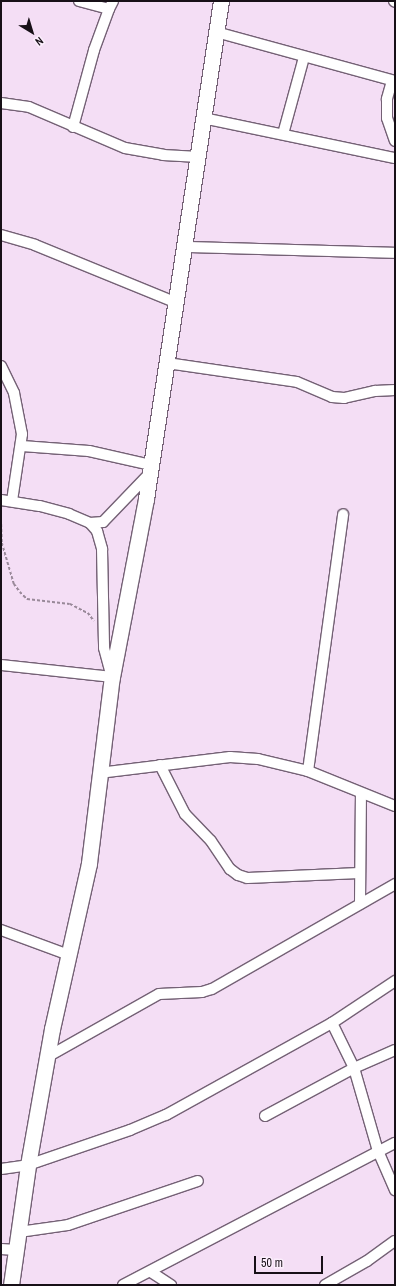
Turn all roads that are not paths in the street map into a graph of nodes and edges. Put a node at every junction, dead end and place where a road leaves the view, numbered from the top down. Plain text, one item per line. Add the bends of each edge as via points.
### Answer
1 (79, 1) edge
2 (221, 1) edge
3 (111, 5) edge
4 (216, 32) junction
5 (304, 57) junction
6 (393, 81) edge
7 (1, 103) edge
8 (204, 118) junction
9 (73, 127) junction
10 (282, 134) junction
11 (395, 141) edge
12 (199, 157) junction
13 (395, 158) edge
14 (1, 235) edge
15 (185, 247) junction
16 (395, 253) edge
17 (177, 303) junction
18 (167, 363) junction
19 (1, 366) edge
20 (395, 390) edge
21 (22, 446) junction
22 (151, 469) junction
23 (1, 500) edge
24 (12, 501) junction
25 (343, 514) dead end
26 (90, 523) junction
27 (1, 665) edge
28 (112, 677) junction
29 (160, 765) junction
30 (308, 771) junction
31 (99, 773) junction
32 (361, 794) junction
33 (395, 806) edge
34 (360, 873) junction
35 (395, 884) edge
36 (360, 904) junction
37 (1, 930) edge
38 (69, 955) junction
39 (395, 981) edge
40 (332, 1023) junction
41 (395, 1050) edge
42 (49, 1056) junction
43 (354, 1068) junction
44 (265, 1116) dead end
45 (395, 1142) edge
46 (378, 1151) junction
47 (28, 1165) junction
48 (1, 1169) edge
49 (198, 1181) dead end
50 (395, 1190) edge
51 (19, 1232) junction
52 (395, 1241) edge
53 (8, 1249) edge
54 (151, 1272) junction
55 (11, 1285) edge
56 (123, 1285) edge
57 (171, 1285) edge
58 (325, 1285) edge

1 - 3 street
2 - 4 street
3 - 9 street via 94,50
4 - 5 street
4 - 8 street
5 - 6 street
5 - 10 street
6 - 11 street via 387,99 387,118
7 - 9 street via 28,108
8 - 10 street
8 - 12 street
9 - 12 street via 135,150
10 - 13 street
12 - 15 street
14 - 17 street via 34,245
15 - 16 street
15 - 17 street
17 - 18 street
18 - 20 street via 297,382 332,397 344,398 375,391
18 - 22 street
19 - 21 street via 10,381 19,410
21 - 22 street via 89,450
21 - 24 street
22 - 26 street via 102,522
22 - 28 street
23 - 24 street
24 - 26 street via 40,506
25 - 30 street
26 - 28 street via 97,531 102,549 104,636 107,664
27 - 28 street
28 - 31 street
29 - 30 street via 230,757 251,758
29 - 31 street
29 - 34 street via 185,814 211,842 230,869 238,875 247,878
30 - 32 street
31 - 38 street via 89,863
32 - 33 street
32 - 34 street
34 - 36 street
35 - 36 street
36 - 42 street via 212,989 202,992 159,994
37 - 38 street
38 - 42 street via 58,998
39 - 40 street
40 - 43 street
40 - 47 street via 166,1115
41 - 43 street
42 - 47 street
43 - 44 street
43 - 46 street
45 - 46 street
46 - 50 street
46 - 54 street via 214,1235
47 - 48 street
47 - 51 street
49 - 51 street via 68,1225
51 - 53 street
52 - 58 street via 368,1261
53 - 55 street
54 - 56 street
54 - 57 street

